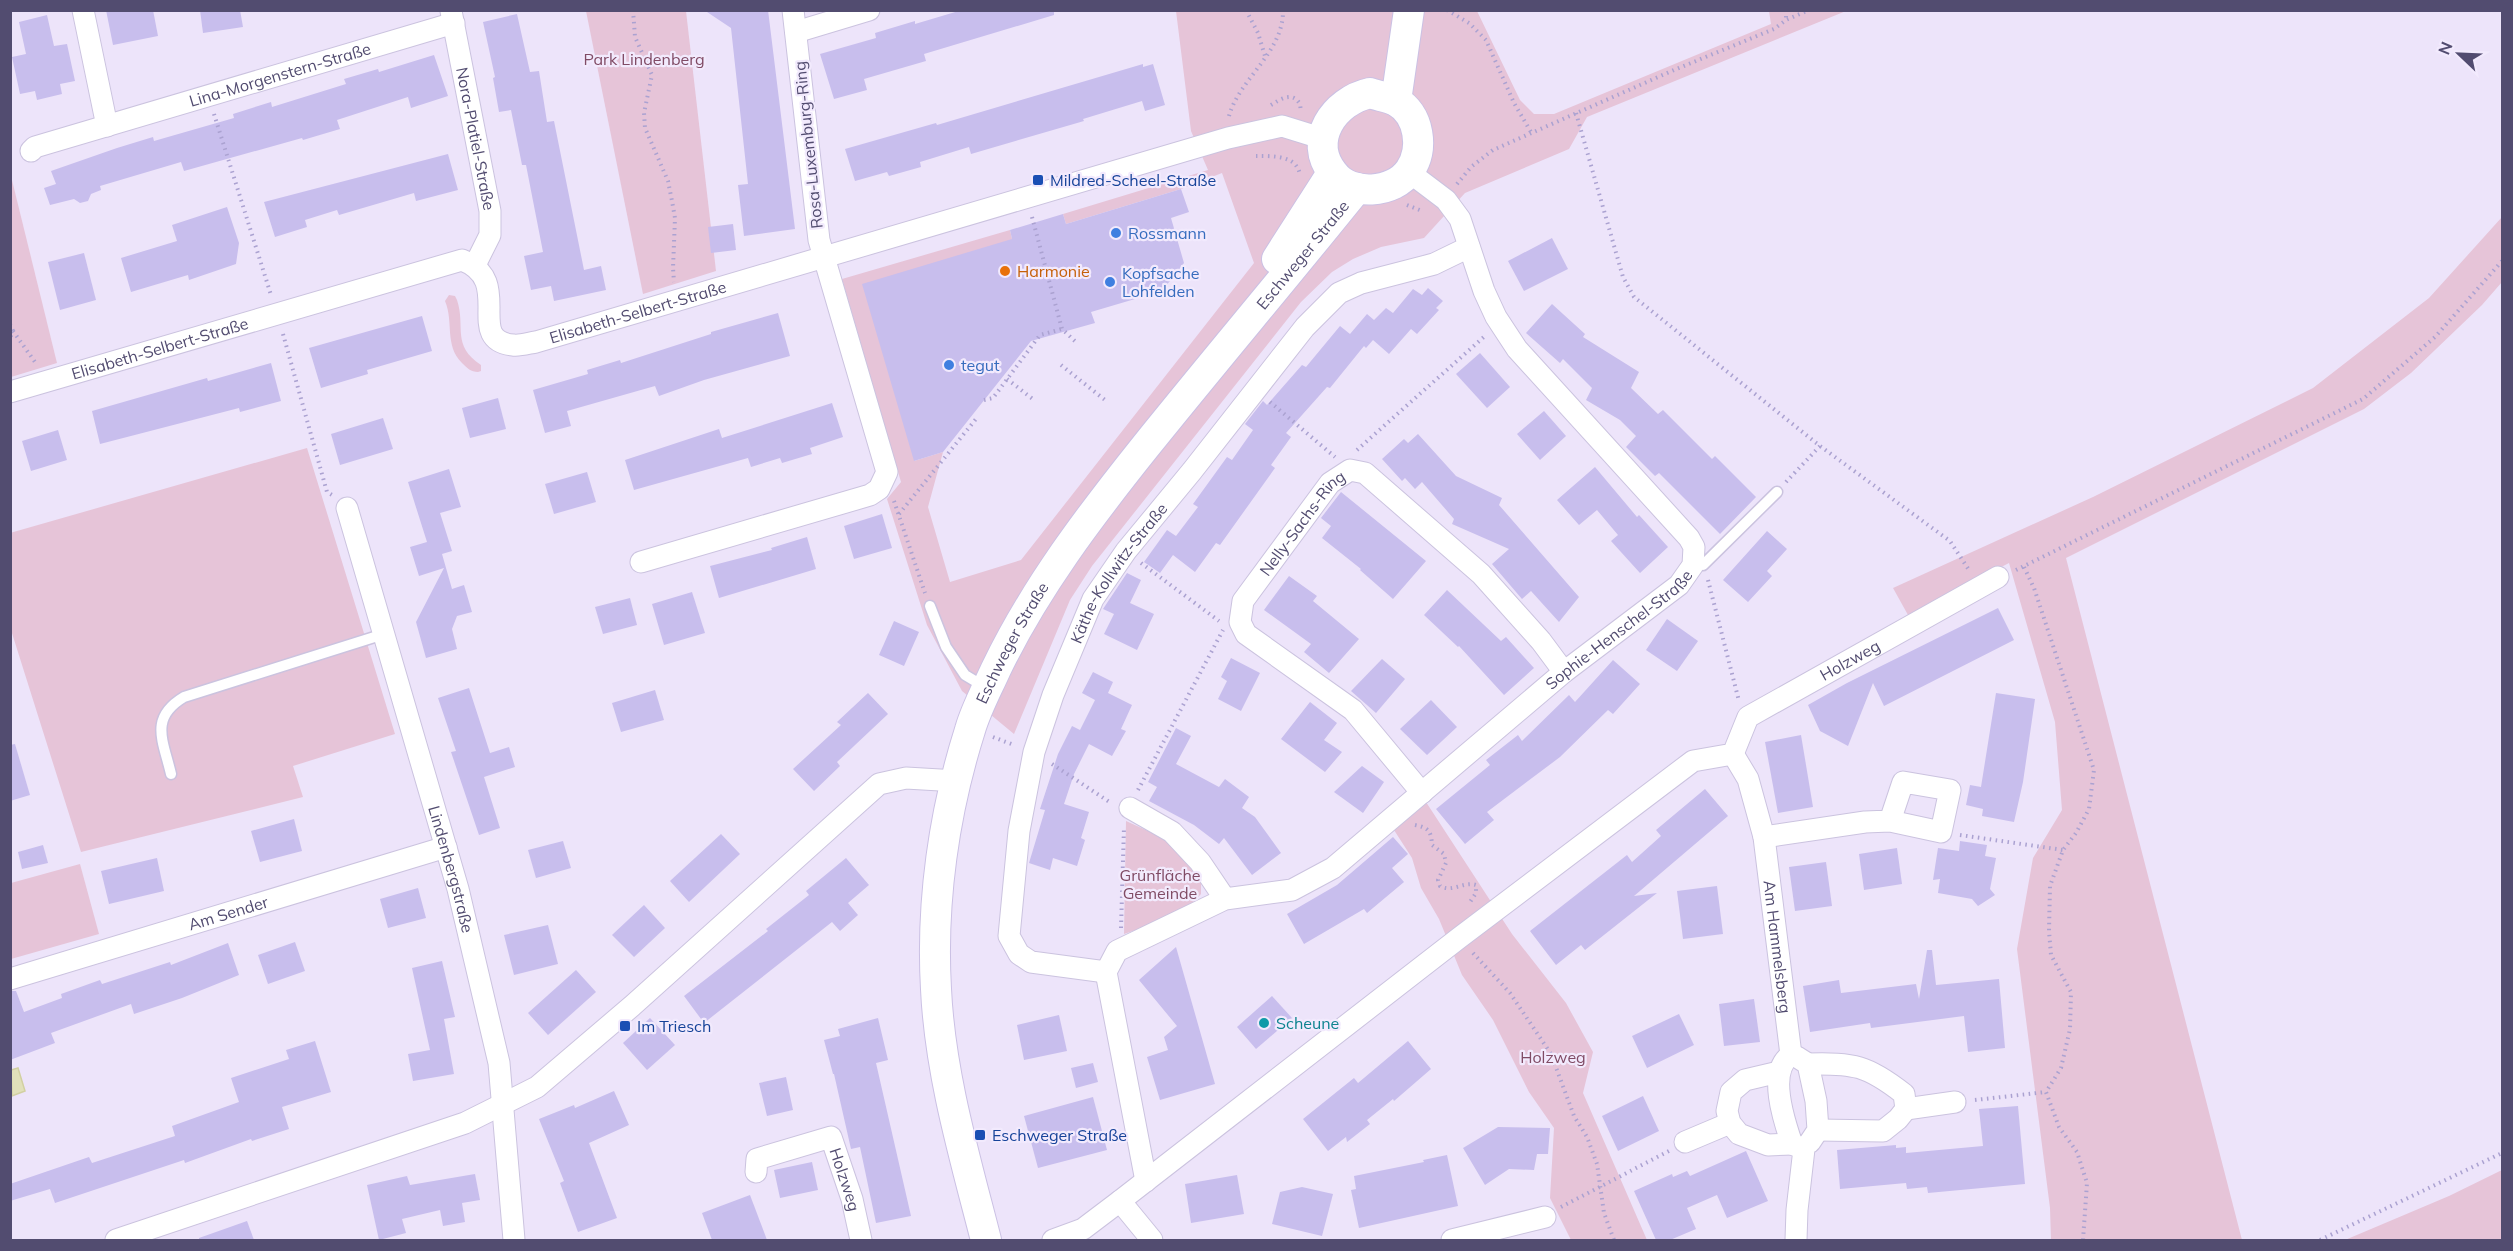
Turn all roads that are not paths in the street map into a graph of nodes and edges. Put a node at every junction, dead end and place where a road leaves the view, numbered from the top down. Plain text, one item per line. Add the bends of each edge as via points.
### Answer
1 (83, 10) edge
2 (794, 10) edge
3 (869, 10) edge
4 (1396, 10) edge
5 (1409, 10) edge
6 (452, 17) edge
7 (796, 32) junction
8 (1383, 97) junction
9 (108, 126) junction
10 (1324, 139) junction
11 (31, 151) dead end
12 (1409, 172) junction
13 (1344, 180) junction
14 (1468, 247) junction
15 (825, 256) junction
16 (475, 265) junction
17 (10, 392) edge
18 (1777, 492) road end
19 (347, 508) dead end
20 (641, 562) dead end
21 (1703, 565) road end
22 (1998, 577) road end
23 (930, 606) road end
24 (384, 634) junction
25 (1564, 672) junction
26 (987, 688) junction
27 (1733, 754) junction
28 (171, 774) dead end
29 (957, 781) junction
30 (1422, 793) junction
31 (1127, 809) road end
32 (1890, 820) junction
33 (1764, 837) junction
34 (446, 847) junction
35 (1225, 899) junction
36 (1106, 972) junction
37 (10, 979) edge
38 (1793, 1063) junction
39 (1955, 1102) road end
40 (504, 1105) junction
41 (1906, 1109) junction
42 (1731, 1124) junction
43 (1818, 1130) junction
44 (1685, 1142) road end
45 (1798, 1146) junction
46 (756, 1172) dead end
47 (1146, 1181) junction
48 (1120, 1201) junction
49 (1545, 1217) road end
50 (116, 1240) edge
51 (514, 1240) edge
52 (861, 1240) edge
53 (986, 1240) edge
54 (1053, 1240) edge
55 (1152, 1240) edge
56 (1452, 1240) edge
57 (1796, 1240) edge

1 - 9 street
2 - 7 street, Rosa-Luxemburg-Ring
3 - 7 street
4 - 8 main road via 1382,60
5 - 8 main road
6 - 9 street, Lina-Morgenstern-Straße
6 - 16 street, Nora-Platiel-Straße via 490,211 490,235
7 - 15 street, Rosa-Luxemburg-Ring via 819,240
8 - 10 main road via 1359,95 1339,108 1329,120
8 - 12 main road via 1411,116 1418,134 1416,158
9 - 11 street, Lina-Morgenstern-Straße
10 - 13 main road via 1324,148
10 - 15 street, Elisabeth-Selbert-Straße via 1282,126 1228,138
12 - 13 main road via 1384,188
12 - 14 street, Sophie-Henschel-Straße via 1446,200 1460,219
13 - 26 main road, Eschweger Straße via 1317,198 1180,403 1065,551 1012,636
14 - 25 street, Sophie-Henschel-Straße via 1484,291 1517,349 1694,547 1694,565 1678,585
14 - 36 street, Käthe-Kollwitz-Straße via 1434,264 1361,283 1339,293 1305,327 1126,551 1093,599 1034,752 1019,831 1009,936 1018,954 1031,962
15 - 16 street, Elisabeth-Selbert-Straße via 536,342 513,345 499,341 490,330 491,295 485,276
15 - 20 street via 885,460 884,482 870,495
16 - 17 street, Elisabeth-Selbert-Straße via 462,260 443,264
18 - 21 lane
19 - 24 street, Lindenbergstraße
22 - 27 street, Holzweg via 1748,717
23 - 26 lane via 946,646 965,675
24 - 28 lane via 184,697 169,706 161,729
24 - 34 street, Lindenbergstraße
25 - 30 street, Sophie-Henschel-Straße
25 - 30 street, Nelly-Sachs-Ring via 1481,574 1365,473 1350,470 1330,483 1244,601 1240,622 1246,634 1353,710
26 - 29 main road, Eschweger Straße via 970,729
27 - 33 street, Am Hammelsberg via 1748,778
27 - 47 street via 1693,761
29 - 40 street via 906,778 879,784 623,1014 537,1086
29 - 53 main road, Eschweger Straße via 937,888 936,992 946,1072
30 - 35 street, Sophie-Henschel-Straße via 1333,868 1292,890
31 - 35 street via 1172,832 1200,862
32 - 32 street via 1941,832 1950,790 1903,782
32 - 33 street
33 - 38 street, Am Hammelsberg
34 - 37 street, Am Sender
34 - 40 street, Lindenbergstraße via 499,1063
35 - 36 street, Sophie-Henschel-Straße via 1116,951
36 - 47 street
38 - 41 street via 1848,1063 1881,1076 1904,1094
38 - 42 street via 1745,1080 1731,1092 1727,1111
38 - 43 street, Am Hammelsberg via 1816,1101
38 - 45 street, Am Hammelsberg via 1779,1090 1784,1123
39 - 41 street
40 - 50 street via 465,1123
40 - 51 street, Lindenbergstraße
41 - 43 street via 1883,1131
42 - 44 street
42 - 45 street via 1738,1134 1768,1145
43 - 45 street, Am Hammelsberg
45 - 57 street, Am Hammelsberg
46 - 52 street, Holzweg via 757,1159 831,1137
47 - 48 street
48 - 54 street via 1083,1229
48 - 55 street
49 - 56 street

